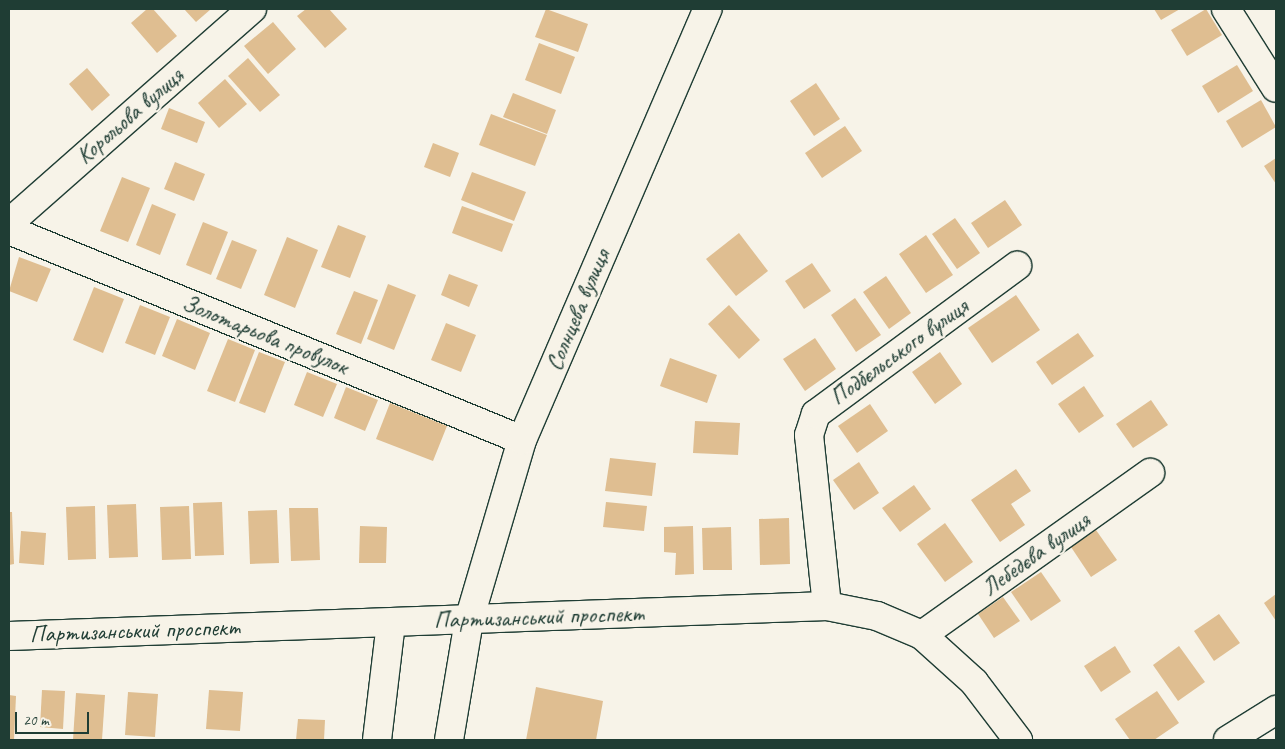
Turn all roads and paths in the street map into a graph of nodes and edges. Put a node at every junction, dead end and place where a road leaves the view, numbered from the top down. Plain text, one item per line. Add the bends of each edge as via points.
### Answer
1 (252, 9) edge
2 (708, 9) edge
3 (1226, 9) edge
4 (1276, 88) edge
5 (9, 223) edge
6 (9, 230) edge
7 (1017, 266) dead end
8 (522, 440) junction
9 (1150, 473) dead end
10 (827, 606) junction
11 (469, 620) junction
12 (391, 623) junction
13 (922, 634) junction
14 (9, 636) edge
15 (1276, 710) edge
16 (377, 740) edge
17 (448, 740) edge
18 (1018, 740) edge
19 (1228, 740) edge

1 - 5 street, Корольова вулиця
2 - 8 street, Солнцева вулиця
3 - 4 street
6 - 8 street, Золотарьова провулок
7 - 10 street, Подбєльського вулиця via 816,414 809,435
8 - 11 street, Солнцева вулиця
9 - 13 street, Лебедєва вулиця
10 - 11 street, Партизанський проспект
10 - 13 street, Партизанський проспект via 876,616
11 - 12 street, Партизанський проспект
11 - 17 street, Солнцева вулиця
12 - 14 street, Партизанський проспект
12 - 16 street
13 - 18 street, Партизанський проспект via 974,682
15 - 19 street

